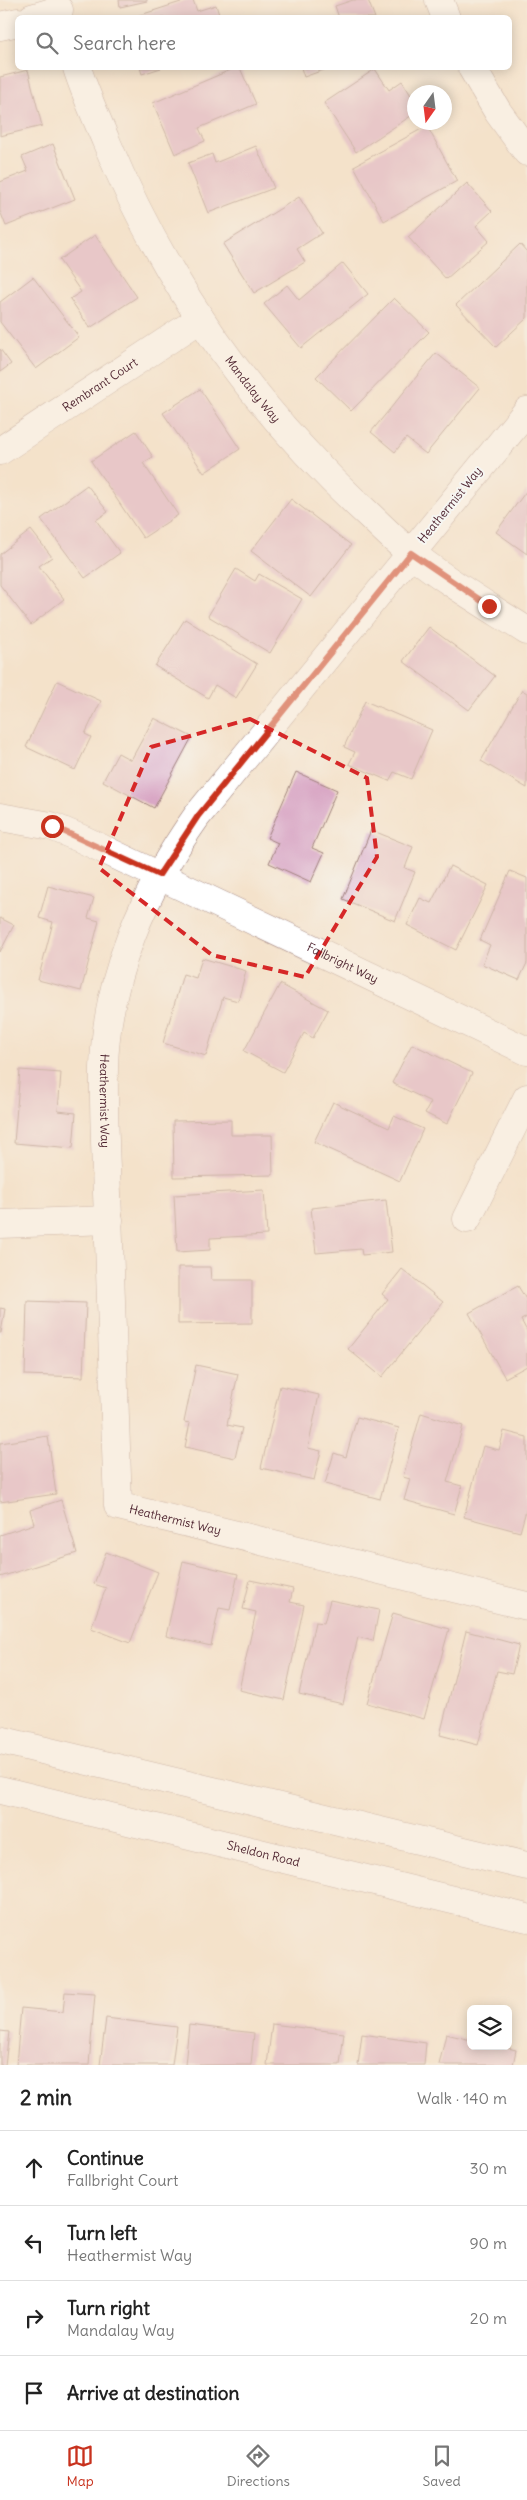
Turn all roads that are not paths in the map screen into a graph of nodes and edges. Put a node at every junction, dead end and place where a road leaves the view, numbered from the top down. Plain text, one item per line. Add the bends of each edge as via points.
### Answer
1 (439, 0) edge
2 (59, 9) edge
3 (41, 15) edge
4 (445, 15) edge
5 (15, 23) edge
6 (0, 26) edge
7 (78, 70) edge
8 (473, 70) edge
9 (527, 152) edge
10 (200, 319) junction
11 (527, 411) edge
12 (0, 451) edge
13 (411, 553) junction
14 (527, 631) edge
15 (0, 817) edge
16 (159, 875) junction
17 (527, 1050) edge
18 (527, 1098) edge
19 (467, 1219) dead end
20 (108, 1220) junction
21 (0, 1224) edge
22 (527, 1606) edge
23 (0, 1740) edge
24 (0, 1790) edge
25 (527, 1866) edge
26 (527, 1918) edge

1 - 4 street
2 - 3 street
5 - 6 street
7 - 10 street, Mandalay Way via 125,188 159,253
8 - 9 street
10 - 12 street, Rembrant Court
10 - 13 street, Mandalay Way via 275,419 337,486
11 - 13 street, Heathermist Way
13 - 14 street, Mandalay Way
13 - 16 street, Heathermist Way via 198,816
15 - 16 street, Fallbright Way via 52,826
16 - 17 street, Fallbright Way
16 - 20 street, Heathermist Way via 125,952 109,1028 104,1066
18 - 19 street
20 - 21 street
20 - 22 street, Heathermist Way via 118,1506
23 - 25 street
24 - 26 street, Sheldon Road

